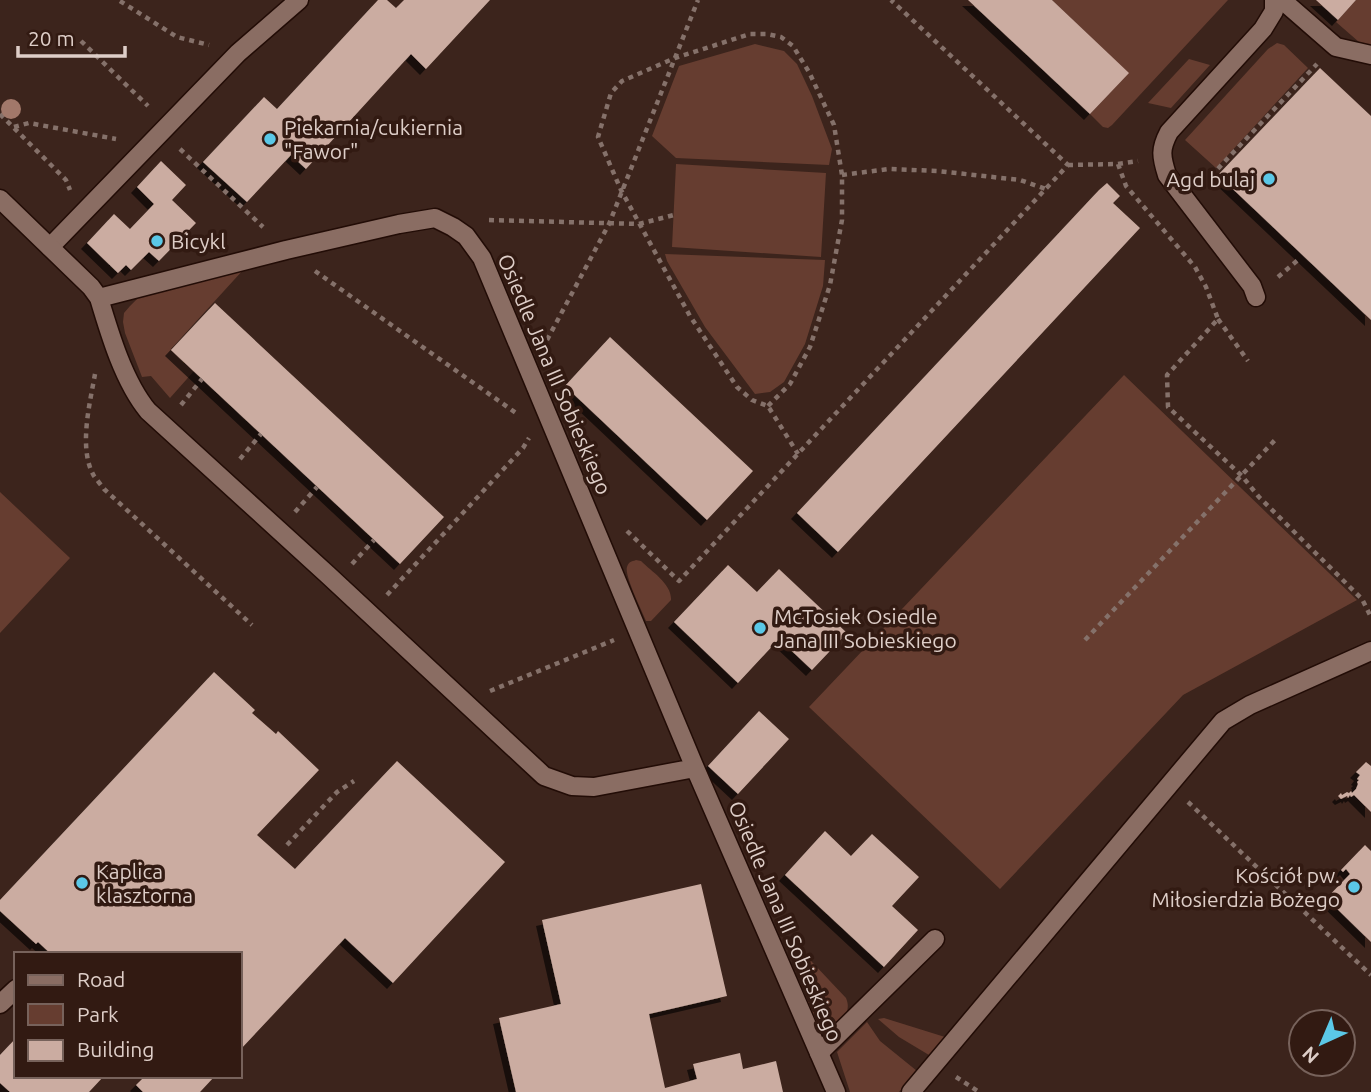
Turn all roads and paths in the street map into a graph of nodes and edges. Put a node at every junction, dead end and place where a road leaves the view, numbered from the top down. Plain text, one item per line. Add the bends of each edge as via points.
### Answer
1 (299, 0) edge
2 (698, 0) edge
3 (891, 0) edge
4 (1274, 0) edge
5 (1282, 0) edge
6 (120, 1) edge
7 (80, 41) dead end
8 (1336, 47) junction
9 (238, 53) junction
10 (1371, 55) edge
11 (675, 58) junction
12 (819, 93) junction
13 (812, 96) dead end
14 (0, 114) edge
15 (14, 127) junction
16 (165, 129) junction
17 (149, 145) junction
18 (1161, 157) junction
19 (1118, 164) junction
20 (1068, 165) junction
21 (842, 175) junction
22 (1211, 176) dead end
23 (1046, 189) junction
24 (621, 190) junction
25 (0, 199) edge
26 (674, 215) dead end
27 (80, 216) junction
28 (489, 220) dead end
29 (609, 224) junction
30 (639, 224) junction
31 (50, 247) junction
32 (286, 250) junction
33 (1298, 260) dead end
34 (1272, 282) dead end
35 (1256, 296) dead end
36 (99, 298) junction
37 (1218, 319) junction
38 (1248, 361) dead end
39 (96, 365) dead end
40 (530, 372) junction
41 (202, 379) dead end
42 (768, 406) junction
43 (176, 411) dead end
44 (526, 421) dead end
45 (535, 429) dead end
46 (261, 434) dead end
47 (1276, 439) dead end
48 (798, 454) junction
49 (234, 465) dead end
50 (1242, 476) junction
51 (317, 487) dead end
52 (290, 517) dead end
53 (623, 527) dead end
54 (374, 540) dead end
55 (347, 570) dead end
56 (381, 601) dead end
57 (1371, 617) edge
58 (252, 625) dead end
59 (638, 630) junction
60 (1085, 640) dead end
61 (1371, 651) edge
62 (463, 702) junction
63 (695, 768) junction
64 (354, 781) dead end
65 (1170, 785) junction
66 (288, 845) dead end
67 (935, 939) dead end
68 (1371, 975) edge
69 (14, 991) edge
70 (0, 1004) edge
71 (819, 1053) junction
72 (836, 1092) edge
73 (911, 1092) edge

1 - 9 street
2 - 11 path
3 - 20 path
4 - 18 street via 1275,11 1263,29 1169,131
5 - 8 street
6 - 9 path via 177,37
7 - 16 path
8 - 10 street
8 - 22 path
9 - 16 street
11 - 12 path via 767,33 793,46
11 - 24 path
11 - 24 path via 622,80 611,93 598,137
12 - 13 path
12 - 21 path via 834,125
14 - 15 path
15 - 17 path via 29,123
15 - 27 path via 66,180
16 - 17 street
16 - 32 path
17 - 27 street
18 - 19 path
18 - 35 street via 1167,175
19 - 20 path
19 - 37 path via 1126,186 1195,267
20 - 23 path
21 - 23 path via 889,169 938,171 1020,180
21 - 42 path via 842,220 826,297 810,346 790,384
23 - 48 path
24 - 29 path
24 - 30 path
25 - 31 street
26 - 30 path
27 - 31 street
28 - 29 path
29 - 30 path
29 - 40 path
30 - 42 path via 690,316 737,387
31 - 36 street
32 - 36 street, Osiedle Jana III Sobieskiego
32 - 40 street, Osiedle Jana III Sobieskiego via 435,218 453,227 482,258
32 - 44 path
33 - 34 path
36 - 62 street via 128,380 148,411
37 - 38 path
37 - 50 path via 1167,375 1168,407
39 - 58 path via 86,447 93,475
40 - 59 street, Osiedle Jana III Sobieskiego
41 - 43 path
42 - 48 path
45 - 56 path via 523,448
46 - 49 path
47 - 50 path
48 - 53 path via 680,581
50 - 57 path via 1362,599
50 - 60 path
51 - 52 path
54 - 55 path
59 - 62 path
59 - 63 street, Osiedle Jana III Sobieskiego
61 - 65 street via 1223,721
62 - 63 street via 544,776 572,786 594,787
63 - 71 street, Osiedle Jana III Sobieskiego
64 - 66 path via 337,792
65 - 68 path
65 - 73 street
67 - 71 street
69 - 70 street
71 - 72 street, Osiedle Jana III Sobieskiego

